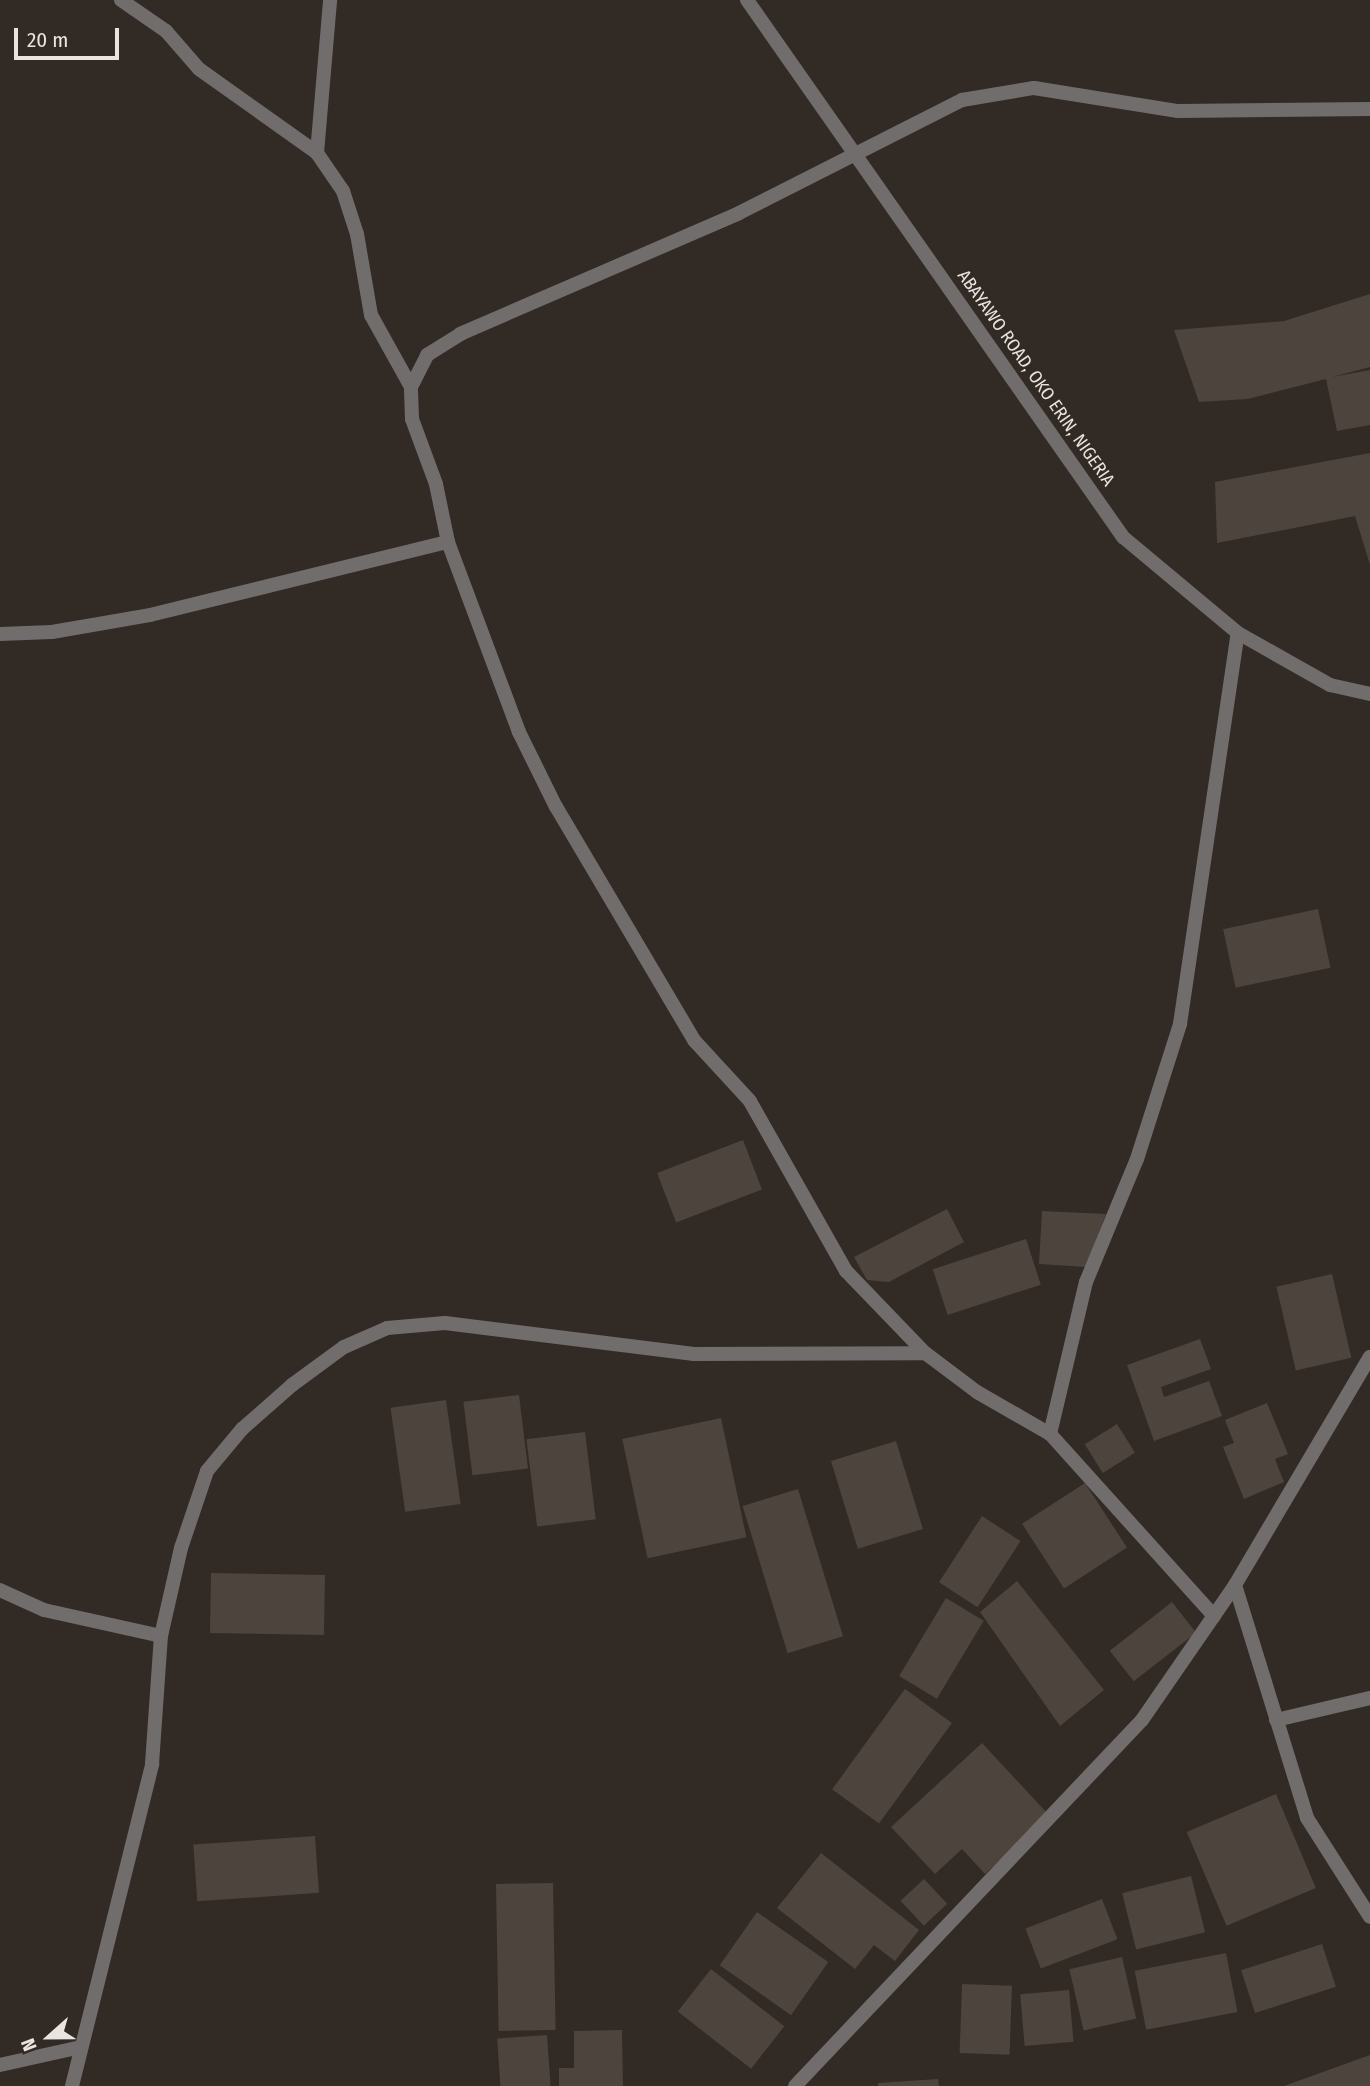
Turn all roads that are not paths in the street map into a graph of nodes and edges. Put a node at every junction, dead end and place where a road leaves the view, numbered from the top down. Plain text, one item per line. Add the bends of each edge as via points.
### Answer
1 (121, 0) edge
2 (330, 0) edge
3 (747, 0) edge
4 (1370, 109) edge
5 (317, 153) junction
6 (853, 155) junction
7 (411, 387) junction
8 (448, 542) junction
9 (1238, 633) junction
10 (0, 634) edge
11 (1370, 694) edge
12 (925, 1353) junction
13 (1370, 1357) edge
14 (1050, 1434) junction
15 (1235, 1585) junction
16 (0, 1590) edge
17 (1214, 1616) junction
18 (161, 1636) junction
19 (1370, 1698) edge
20 (1276, 1720) junction
21 (1370, 1917) edge
22 (81, 2047) junction
23 (0, 2065) edge
24 (72, 2086) edge
25 (795, 2086) edge

1 - 5 street via 166,31 199,69
2 - 5 street
3 - 6 street, ABAYAWO ROAD, OKO ERIN, NIGERIA
4 - 6 street via 1178,111 1034,88 962,100
5 - 7 street via 343,191 357,234 371,316
6 - 7 street via 739,213 460,334 427,355
6 - 9 street, ABAYAWO ROAD, OKO ERIN, NIGERIA via 1123,537
7 - 8 street via 412,419 436,484
8 - 10 street via 150,615 52,632
8 - 12 street via 519,732 556,807 694,1040 750,1101 846,1271
9 - 11 street, ABAYAWO ROAD, OKO ERIN, NIGERIA via 1330,685
9 - 14 street via 1180,1024 1137,1159 1086,1282
12 - 14 street via 977,1392
12 - 18 street via 694,1354 445,1323 387,1328 344,1347 292,1385 242,1429 207,1471 181,1548
13 - 15 street
14 - 17 street
15 - 17 street
15 - 20 street
16 - 18 street via 44,1610
17 - 25 street via 1142,1720
18 - 22 street via 152,1764 100,1990
19 - 20 street
20 - 21 street via 1307,1818
22 - 23 street
22 - 24 street

